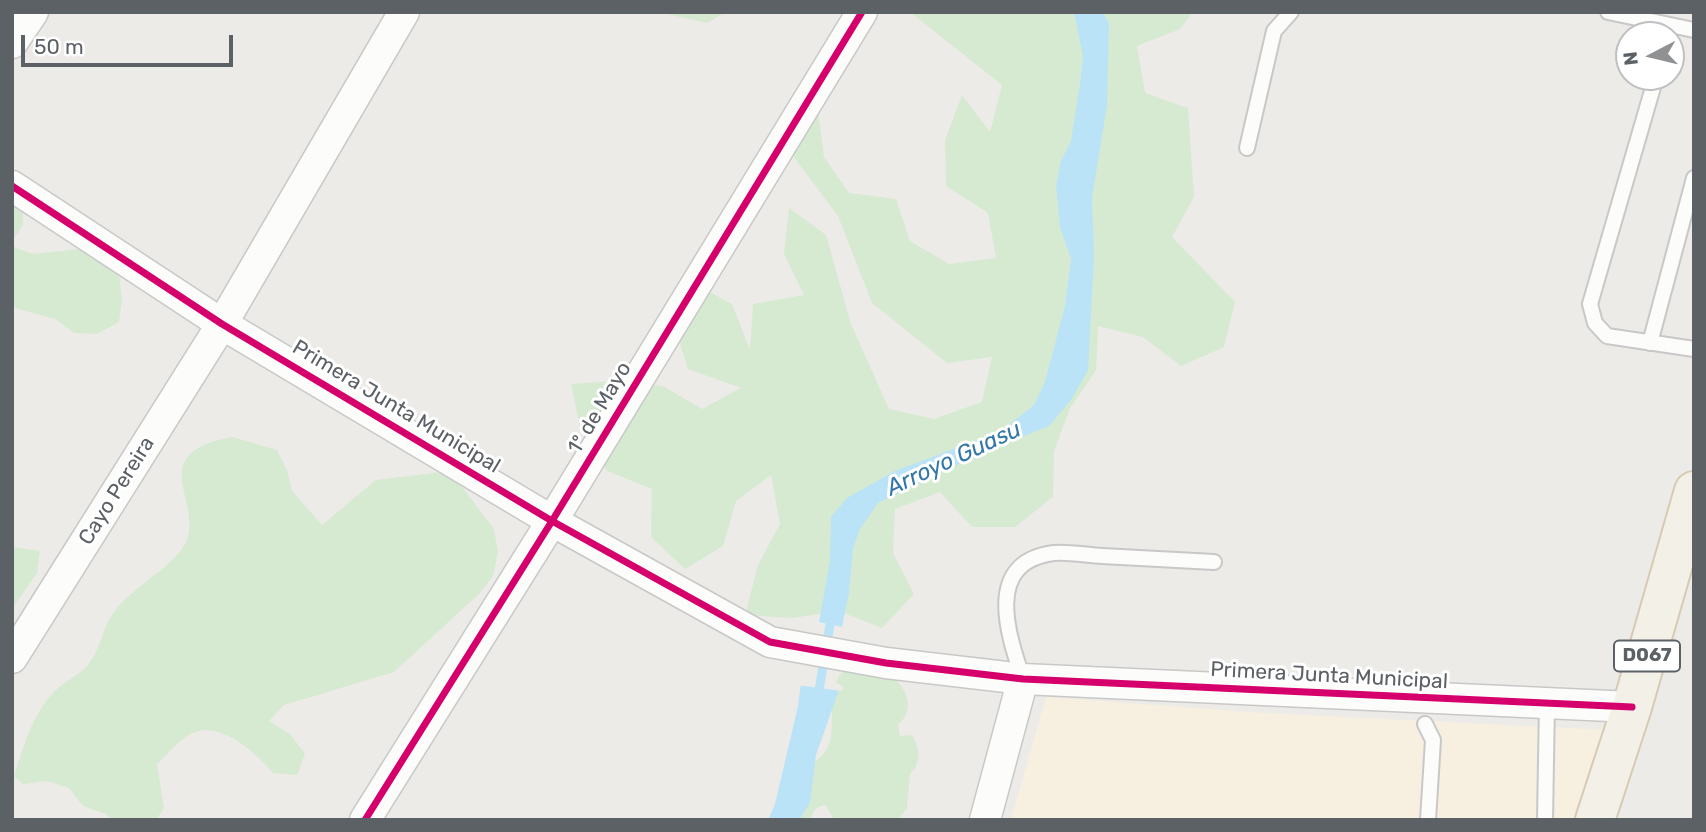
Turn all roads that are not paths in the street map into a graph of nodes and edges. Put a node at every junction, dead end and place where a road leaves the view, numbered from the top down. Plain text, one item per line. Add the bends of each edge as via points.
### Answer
1 (33, 12) edge
2 (404, 12) edge
3 (862, 12) edge
4 (1291, 12) edge
5 (1608, 12) edge
6 (1637, 21) edge
7 (12, 43) edge
8 (1652, 91) edge
9 (1247, 148) dead end
10 (1694, 178) edge
11 (12, 186) edge
12 (222, 324) junction
13 (1650, 343) junction
14 (1694, 349) edge
15 (1694, 491) edge
16 (552, 521) junction
17 (1214, 562) dead end
18 (12, 658) edge
19 (1023, 679) junction
20 (1547, 703) junction
21 (1632, 707) junction
22 (1425, 724) dead end
23 (365, 820) edge
24 (985, 820) edge
25 (1428, 820) edge
26 (1545, 820) edge
27 (1595, 820) edge

1 - 7 street
2 - 12 street, Cayo Pereira
3 - 16 street, 1º de Mayo
4 - 9 lane via 1275,31
5 - 6 lane
8 - 13 lane via 1590,304 1595,323 1607,335
10 - 13 lane
11 - 12 street, Primera Junta Municipal
12 - 16 street, Primera Junta Municipal
12 - 18 street, Cayo Pereira
13 - 14 lane
15 - 21 main road, D067
16 - 19 street, Primera Junta Municipal via 771,642 886,663
16 - 23 street, 1º de Mayo
17 - 19 lane via 1054,553 1022,564 1006,593 1006,615
19 - 20 street, Primera Junta Municipal
19 - 24 street
20 - 21 street, Primera Junta Municipal
20 - 26 lane
21 - 27 main road, D067
22 - 25 lane via 1433,740

